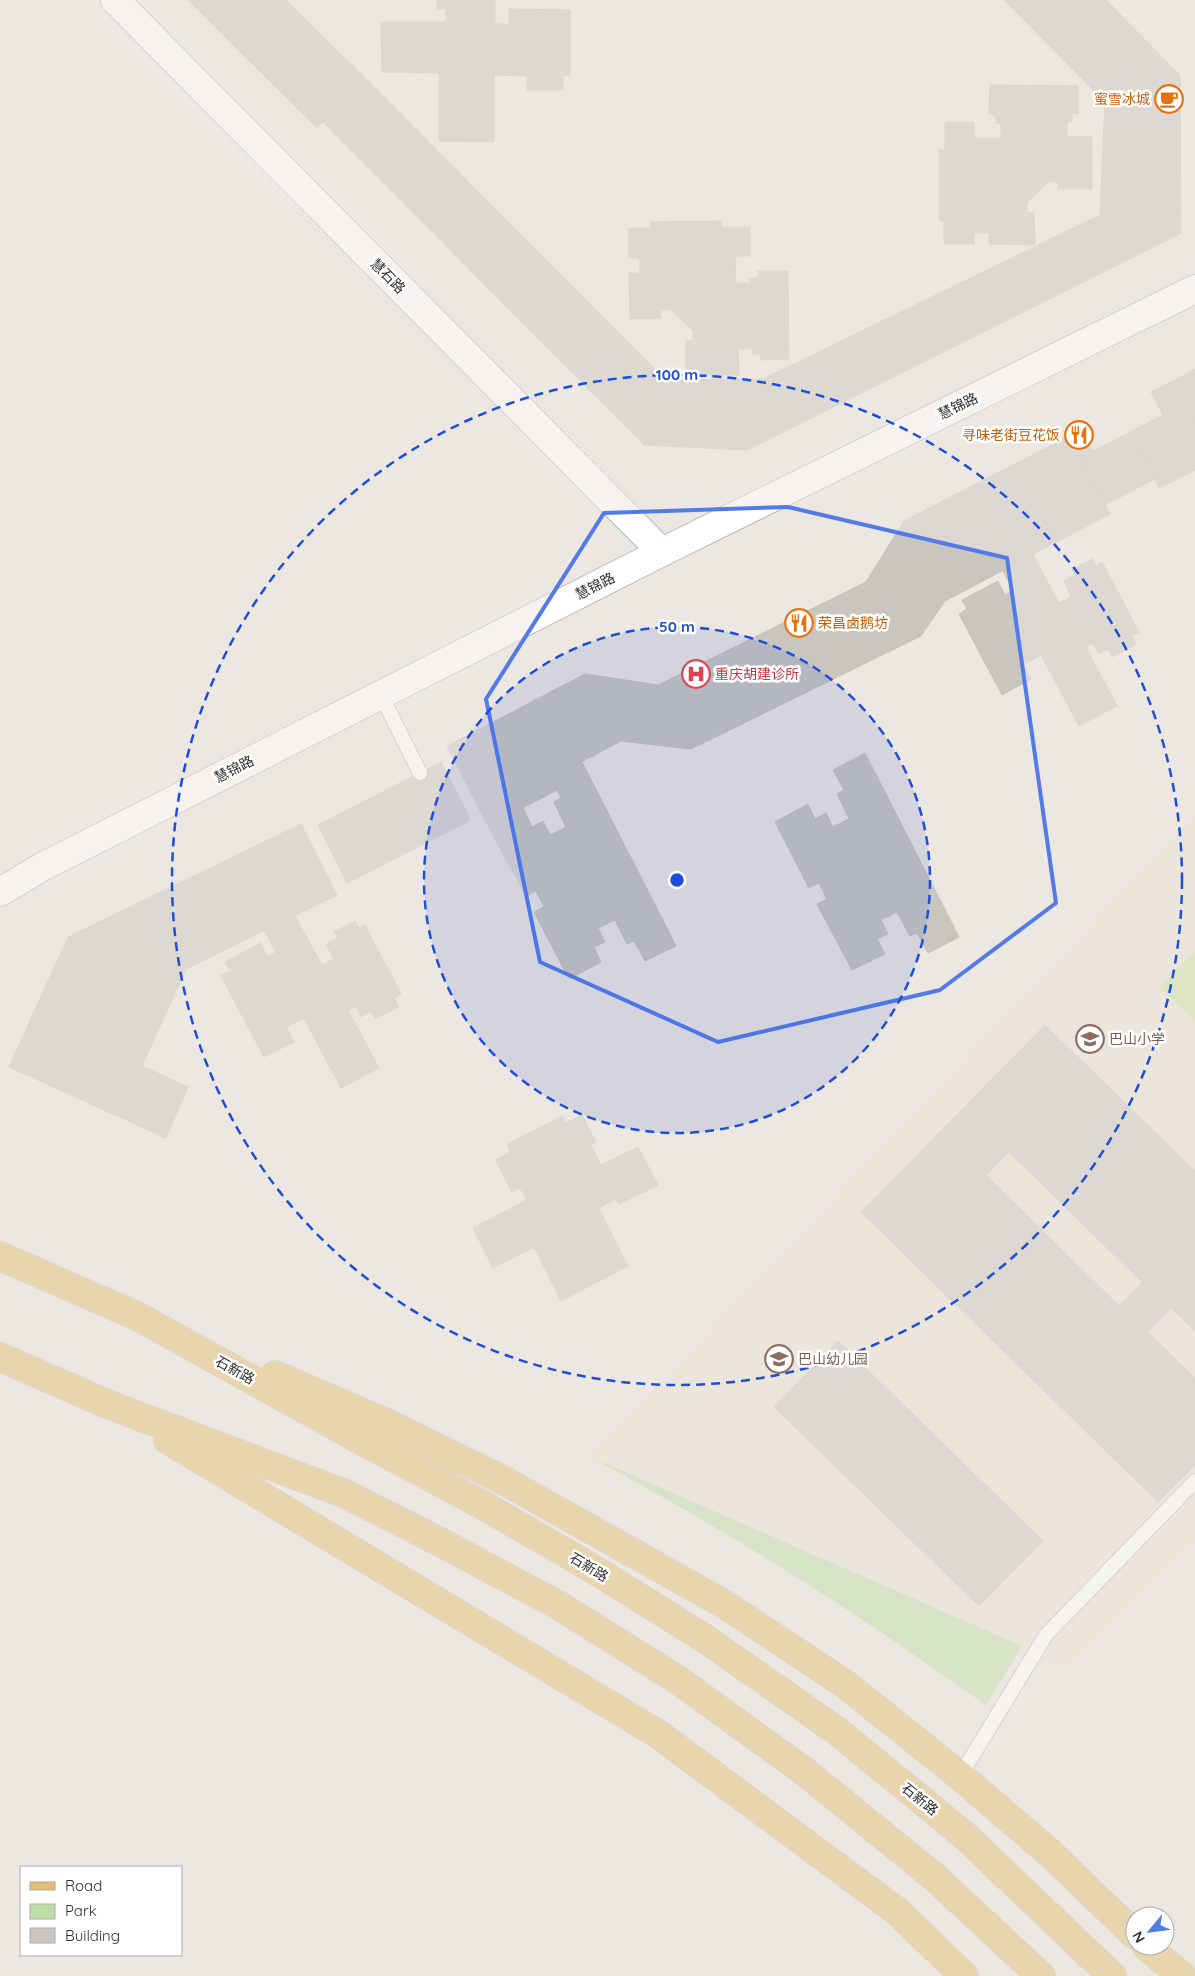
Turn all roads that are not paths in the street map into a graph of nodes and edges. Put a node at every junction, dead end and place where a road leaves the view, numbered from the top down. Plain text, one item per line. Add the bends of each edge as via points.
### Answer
1 (115, 0) edge
2 (1195, 288) edge
3 (662, 552) junction
4 (381, 695) junction
5 (420, 773) dead end
6 (0, 892) edge
7 (0, 1256) edge
8 (139, 1317) junction
9 (0, 1357) edge
10 (107, 1404) junction
11 (1195, 1481) edge
12 (960, 1776) junction
13 (1125, 1925) edge
14 (1150, 1956) edge
15 (1155, 1956) edge
16 (1159, 1956) edge
17 (964, 1976) edge
18 (1041, 1976) edge
19 (1112, 1976) edge
20 (1160, 1976) edge
21 (1171, 1976) edge
22 (1182, 1976) edge

1 - 3 street, 慧石路
2 - 3 street, 慧锦路
3 - 4 street, 慧锦路
4 - 5 lane
4 - 6 street, 慧锦路 via 42,867
7 - 8 main road, 石新路
8 - 12 main road via 382,1421 503,1480 724,1604 845,1684
8 - 19 main road, 石新路 via 482,1504 704,1638 837,1731 964,1835
9 - 10 main road
10 - 17 main road via 658,1734 898,1912
10 - 18 main road via 342,1493 558,1605 678,1680 805,1772 932,1876
11 - 12 lane via 1046,1635
12 - 13 main road via 1051,1854
14 - 20 main road
15 - 21 main road
16 - 22 main road

